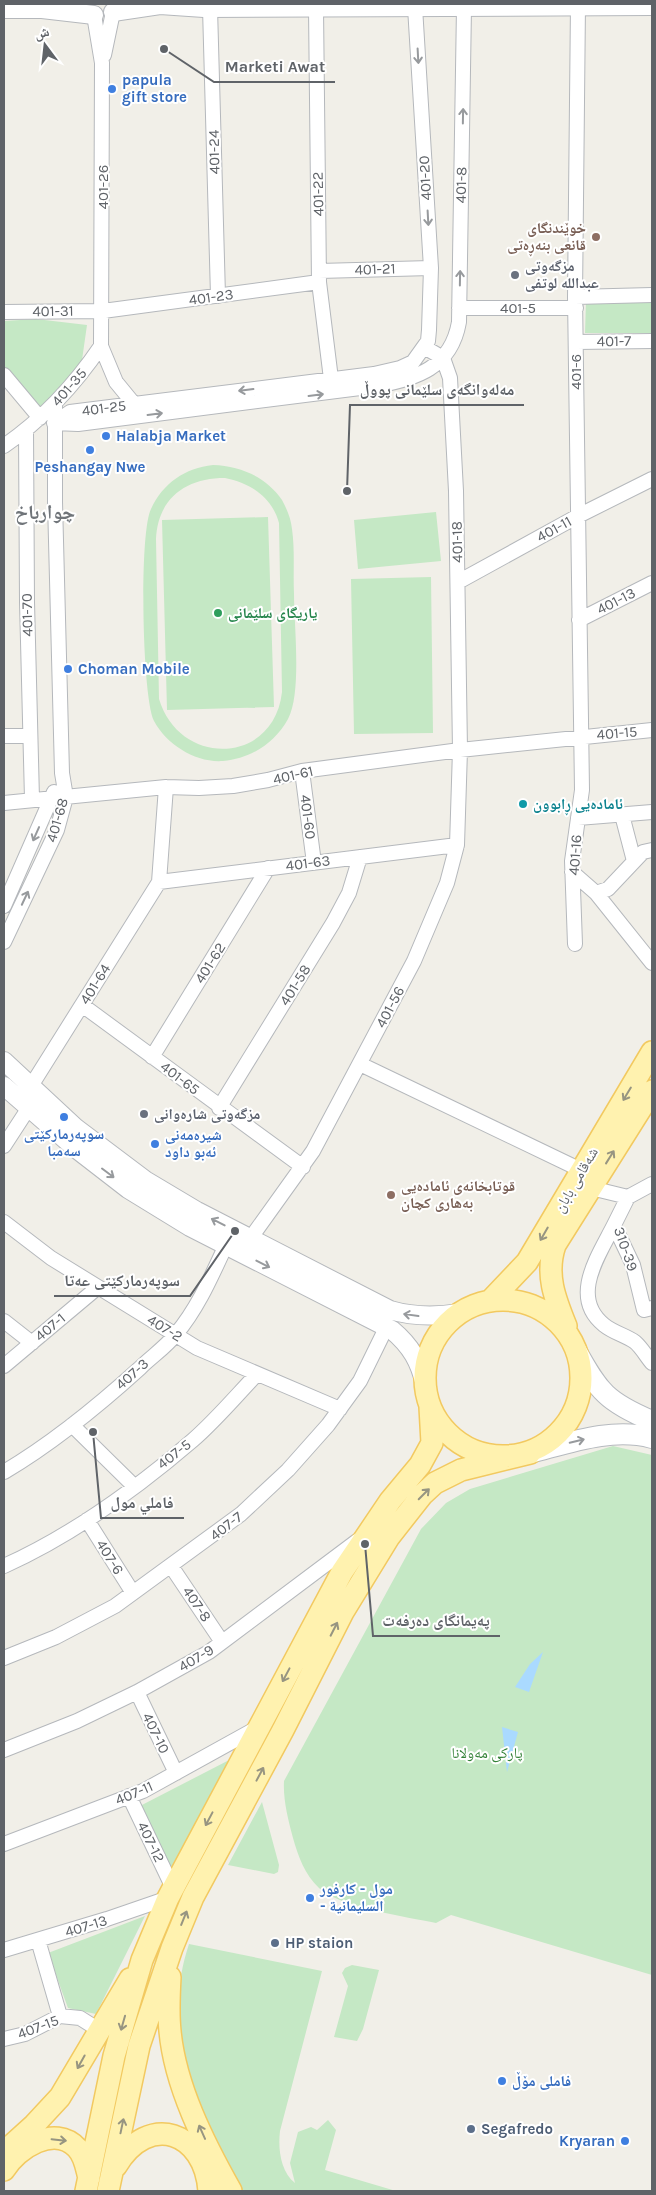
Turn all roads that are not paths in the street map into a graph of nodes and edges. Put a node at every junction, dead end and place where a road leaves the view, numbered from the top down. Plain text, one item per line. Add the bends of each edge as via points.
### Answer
1 (158, 5) edge
2 (578, 5) edge
3 (49, 6) edge
4 (425, 6) edge
5 (652, 6) edge
6 (464, 7) junction
7 (115, 8) edge
8 (210, 8) junction
9 (316, 8) junction
10 (4, 9) edge
11 (90, 9) edge
12 (102, 63) junction
13 (431, 268) junction
14 (319, 276) junction
15 (652, 295) edge
16 (218, 296) junction
17 (575, 302) junction
18 (459, 308) junction
19 (103, 311) junction
20 (4, 312) edge
21 (652, 340) edge
22 (576, 342) junction
23 (101, 346) junction
24 (424, 347) junction
25 (442, 358) junction
26 (4, 375) edge
27 (331, 379) junction
28 (134, 404) junction
29 (55, 405) junction
30 (40, 418) junction
31 (54, 423) junction
32 (26, 430) junction
33 (4, 446) edge
34 (652, 479) edge
35 (578, 516) junction
36 (458, 582) junction
37 (652, 583) edge
38 (580, 620) junction
39 (652, 730) edge
40 (4, 736) edge
41 (30, 736) junction
42 (581, 736) junction
43 (460, 750) junction
44 (302, 771) junction
45 (62, 773) junction
46 (166, 787) junction
47 (66, 797) junction
48 (51, 798) junction
49 (32, 800) junction
50 (4, 803) edge
51 (652, 812) edge
52 (622, 815) junction
53 (578, 818) junction
54 (457, 845) junction
55 (652, 850) edge
56 (360, 857) junction
57 (634, 861) junction
58 (314, 863) junction
59 (268, 868) junction
60 (572, 872) junction
61 (159, 882) junction
62 (596, 893) junction
63 (4, 906) edge
64 (4, 942) edge
65 (575, 944) dead end
66 (652, 963) edge
67 (82, 1005) junction
68 (652, 1052) edge
69 (152, 1057) junction
70 (4, 1061) edge
71 (360, 1064) junction
72 (4, 1086) edge
73 (31, 1086) junction
74 (652, 1091) edge
75 (219, 1108) junction
76 (28, 1109) junction
77 (4, 1146) edge
78 (303, 1168) junction
79 (586, 1179) junction
80 (652, 1184) edge
81 (628, 1197) junction
82 (4, 1222) edge
83 (614, 1225) junction
84 (250, 1239) junction
85 (226, 1244) junction
86 (97, 1288) junction
87 (490, 1301) junction
88 (648, 1309) edge
89 (459, 1313) junction
90 (4, 1321) edge
91 (387, 1326) junction
92 (176, 1335) junction
93 (32, 1343) junction
94 (575, 1346) junction
95 (652, 1363) edge
96 (4, 1366) edge
97 (257, 1374) junction
98 (425, 1385) junction
99 (430, 1407) junction
100 (340, 1409) junction
101 (652, 1421) edge
102 (72, 1425) junction
103 (652, 1438) edge
104 (530, 1453) junction
105 (4, 1472) edge
106 (134, 1486) junction
107 (86, 1520) junction
108 (368, 1533) junction
109 (4, 1566) edge
110 (172, 1566) junction
111 (133, 1593) junction
112 (222, 1642) junction
113 (4, 1658) edge
114 (137, 1692) junction
115 (257, 1728) junction
116 (4, 1750) edge
117 (176, 1774) junction
118 (129, 1796) junction
119 (4, 1844) edge
120 (171, 1893) junction
121 (38, 1940) junction
122 (172, 1948) junction
123 (4, 1950) edge
124 (142, 1960) junction
125 (60, 2016) junction
126 (99, 2030) junction
127 (4, 2039) edge
128 (4, 2152) edge
129 (4, 2170) edge
130 (113, 2170) junction
131 (87, 2185) edge
132 (108, 2191) edge
133 (209, 2191) edge
134 (232, 2191) edge

1 - 7 street
1 - 8 street
2 - 5 street
2 - 6 street
2 - 17 street, 401-6
3 - 10 street
3 - 11 street
4 - 6 street
4 - 9 street
4 -> 13 street, 401-20
18 -> 6 street, 401-8
7 - 11 street via 104,16
7 - 12 street
8 - 9 street
8 - 16 street, 401-24
9 - 14 street, 401-22
11 - 12 street
12 - 19 street, 401-26
13 - 14 street, 401-21
13 - 24 street, 401-20 via 430,330
14 - 16 street, 401-23
14 - 27 street, 401-22
15 - 17 street, 401-5
16 - 19 street, 401-23
17 - 18 street, 401-5
17 - 22 street, 401-6
18 - 25 street, 401-8 via 457,330
19 - 20 street, 401-31
19 - 23 street
21 - 22 street, 401-7
22 - 35 street, 401-6
23 - 28 street via 116,382
23 - 29 street, 401-35
24 - 25 street
24 - 27 street, 401-25 via 413,362 400,368
31 -> 25 street, 401-25 via 78,424 376,386 409,380
25 - 36 street, 401-18 via 450,378
26 - 30 street
27 -> 28 street, 401-25
28 - 31 street, 401-25 via 70,412
29 - 30 street, 401-35
29 - 31 street, 401-70
30 - 32 street, 401-35
31 - 45 street, 401-70
32 - 33 street, 401-35
32 - 41 street, 401-70
34 - 35 street, 401-11
35 - 36 street, 401-11
35 - 38 street, 401-6
36 - 43 street, 401-18
37 - 38 street, 401-13
38 - 42 street, 401-6
39 - 42 street, 401-15
40 - 41 street
41 - 49 street, 401-70
42 - 43 street, 401-61
42 - 53 street, 401-16 via 582,790
43 - 44 street, 401-61
43 - 54 street, 401-56
44 - 46 street, 401-61 via 233,786
44 - 58 street, 401-60
45 - 47 street, 401-68
45 - 48 street, 401-68
46 - 47 street, 401-61
46 - 61 street
47 - 48 street, 401-61
64 -> 47 street, 401-68 via 57,830
48 - 49 street, 401-61
48 -> 63 street, 401-68
49 - 50 street, 401-61
51 - 52 street
52 - 53 street
52 - 57 street
53 - 60 street, 401-16
54 - 56 street, 401-63
54 - 71 street, 401-56 via 447,884 414,961
55 - 57 street via 643,852
56 - 58 street, 401-63
56 - 75 street, 401-58 via 349,893 333,923
57 - 62 street via 608,889
58 - 59 street, 401-63
59 - 61 street, 401-63
59 - 69 street, 401-62
60 - 62 street
60 - 65 street, 401-16
61 - 67 street, 401-64
62 - 66 street
67 - 69 street, 401-65
67 - 73 street, 401-64
68 -> 79 main road, شەقامی بابان
69 - 75 street, 401-65
70 - 73 street
71 - 78 street, 401-56
71 - 79 street
72 - 76 street
84 -> 73 street via 196,1211 116,1159 76,1128
79 -> 74 main road, شەقامی بابان
75 - 78 street, 401-65
76 - 77 street
76 -> 85 street via 128,1188
78 - 84 street, 401-56
79 - 81 street
79 -> 87 main road, شەقامی بابان via 527,1262
79 - 94 main road, شەقامی بابان via 555,1245 550,1265 555,1300
80 - 81 street
81 - 83 street, 310-39
82 - 86 street, 407-2
83 - 88 street, 310-39 via 633,1265
83 - 95 street via 589,1276 588,1302 603,1324 633,1341
89 -> 84 street via 412,1316 390,1310
85 -> 91 street
85 - 92 street, 407-3 via 208,1282
86 - 92 street, 407-2
86 - 93 street, 407-1
87 - 89 main road
87 - 94 main road via 510,1300 529,1304 547,1313 562,1326
89 - 98 main road via 432,1344 426,1364
90 - 93 street
91 - 98 street via 415,1354
91 - 100 street, 407-7 via 360,1381
92 - 97 street, 407-2
92 - 102 street, 407-3
93 - 96 street, 407-1
94 - 101 main road via 605,1396
94 - 104 main road via 581,1376 578,1401 560,1431
97 - 100 street, 407-2
97 - 106 street, 407-5 via 194,1439
98 - 99 main road
99 - 104 main road via 454,1439 472,1449 491,1455
99 - 108 main road via 432,1443 420,1465
100 - 110 street, 407-7 via 288,1470 241,1514
102 - 105 street, 407-3
102 - 106 street
104 -> 103 main road via 600,1436 630,1434
122 -> 104 main road via 193,1897 343,1612 390,1538 422,1495 447,1476
106 - 107 street, 407-5
107 - 109 street, 407-5 via 62,1537
107 - 111 street, 407-6
108 - 112 street, 407-9
108 -> 115 main road via 342,1572
110 - 111 street, 407-7
110 - 112 street, 407-8
111 - 113 street, 407-7 via 56,1637
112 - 114 street, 407-9
114 - 116 street, 407-9 via 77,1721
114 - 117 street, 407-10
115 - 117 street, 407-11
115 -> 120 main road
117 - 118 street, 407-11
118 - 119 street, 407-11
118 - 120 street, 407-12
120 - 121 street, 407-13
120 - 124 main road
121 - 123 street, 407-13
121 - 125 street
130 -> 122 main road via 139,2046
134 -> 122 main road via 193,2112 173,2055 168,2006
124 - 126 main road
124 -> 131 main road via 114,2056
125 - 126 street, 407-15 via 80,2018
125 - 127 street, 407-15 via 25,2034
126 -> 128 main road via 60,2097
129 -> 131 main road via 29,2146 60,2138 78,2149 85,2163
130 - 132 main road
130 - 133 main road via 134,2142 154,2134 169,2135 196,2153

